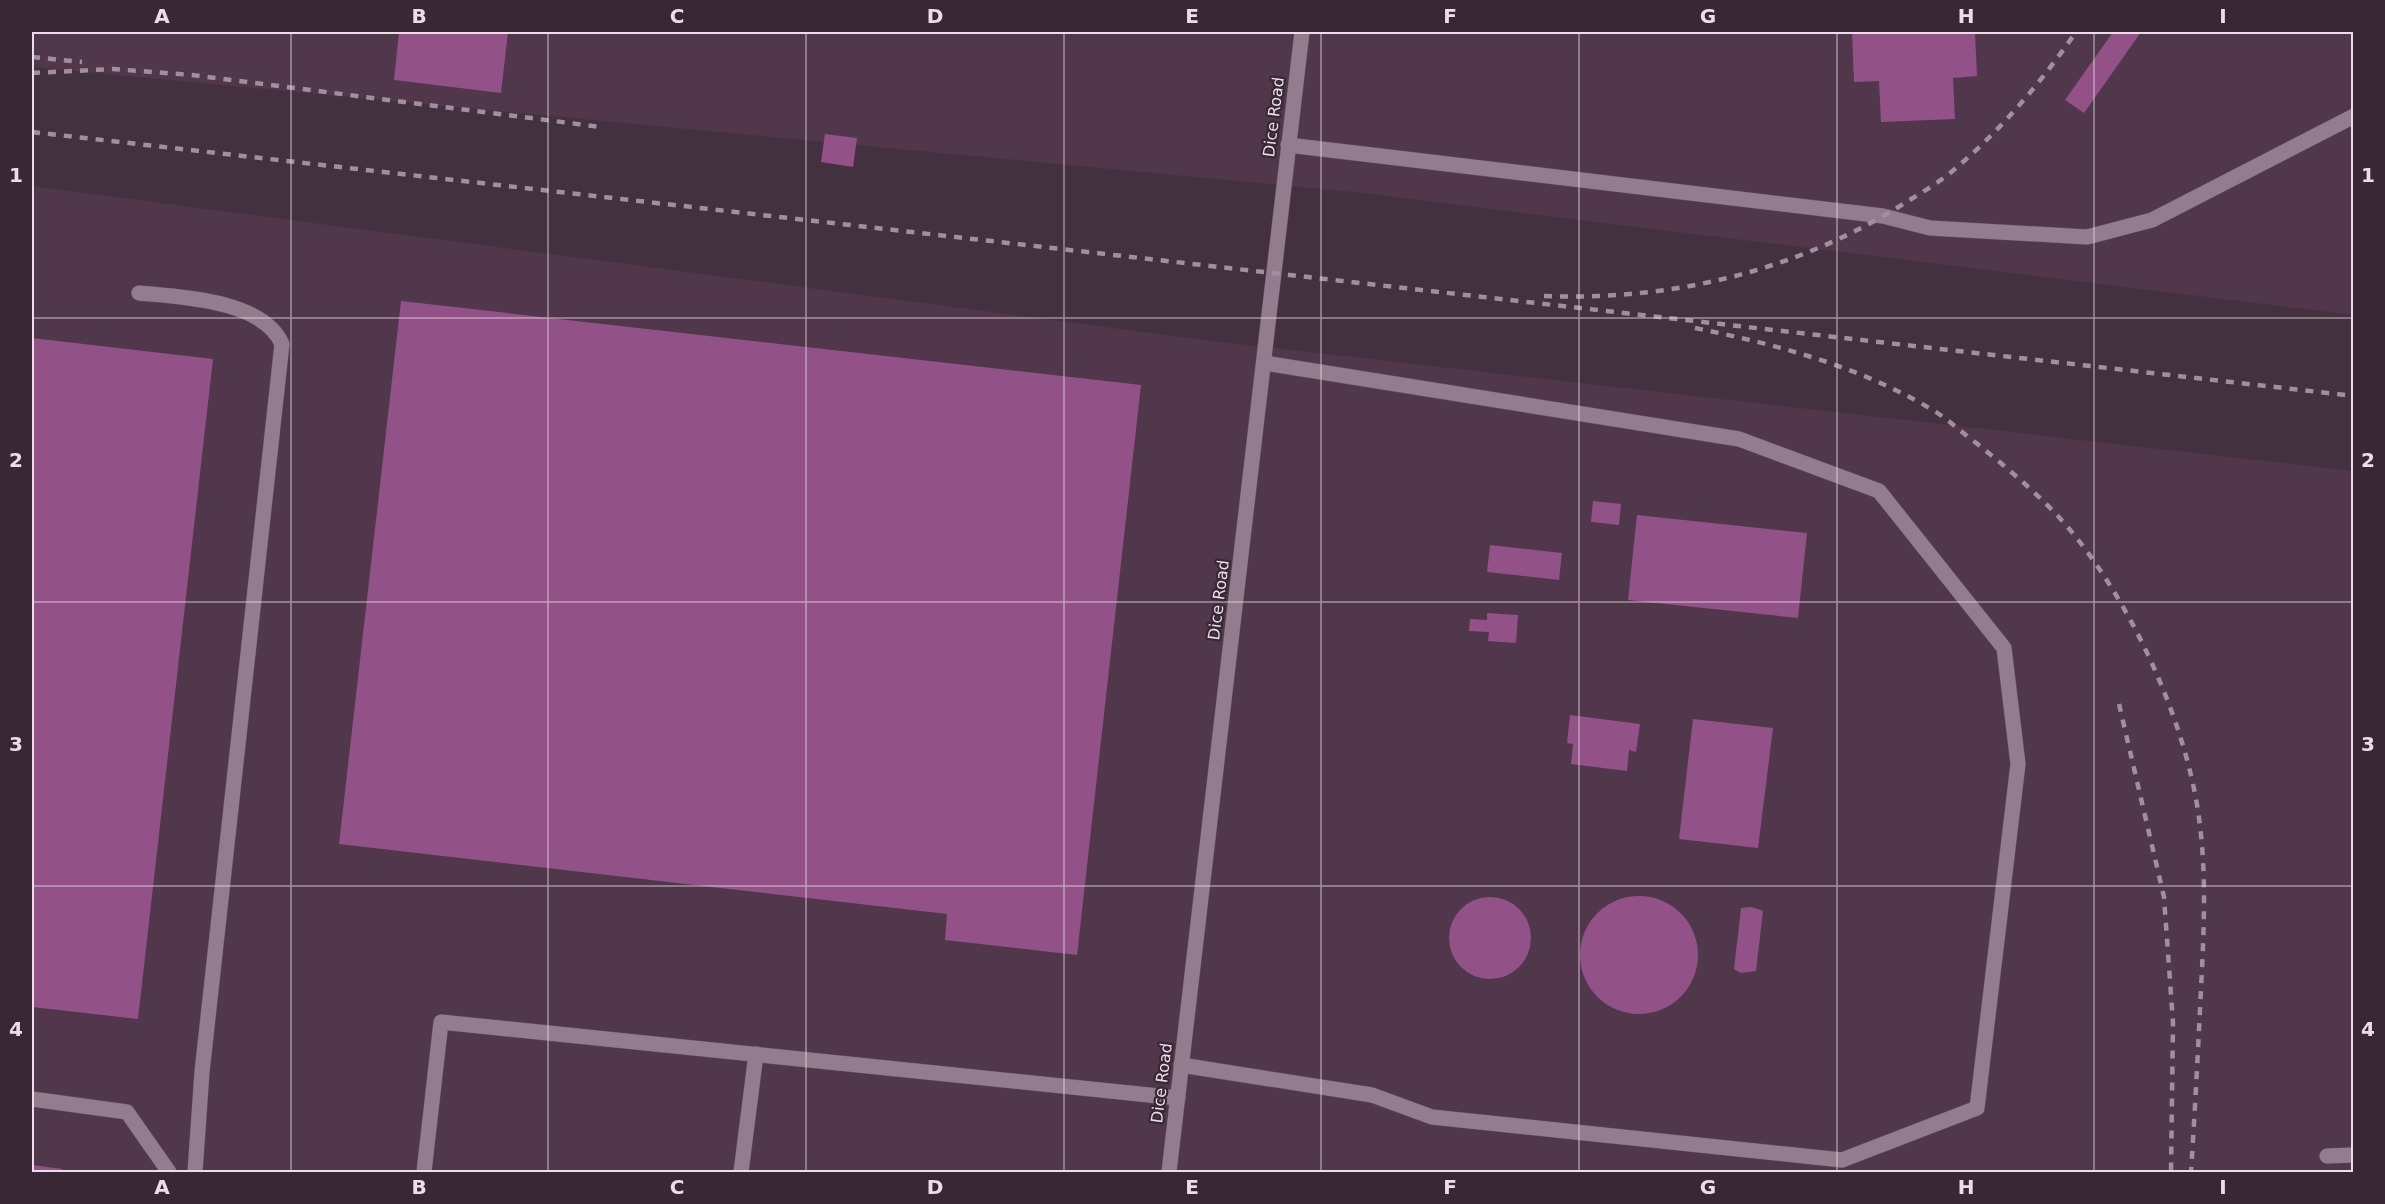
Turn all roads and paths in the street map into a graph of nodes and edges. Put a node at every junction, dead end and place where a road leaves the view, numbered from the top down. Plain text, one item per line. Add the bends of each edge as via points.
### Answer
1 (1298, 32) edge
2 (2354, 116) edge
3 (1288, 146) junction
4 (139, 293) dead end
5 (1263, 363) junction
6 (756, 1054) junction
7 (1181, 1065) junction
8 (32, 1098) edge
9 (1178, 1098) junction
10 (2354, 1155) edge
11 (2326, 1156) dead end
12 (169, 1173) edge
13 (195, 1173) edge
14 (424, 1173) edge
15 (741, 1173) edge
16 (1169, 1173) edge

1 - 3 street, Dice Road
2 - 3 street via 2152,219 2087,237 1930,228 1883,216
3 - 5 street, Dice Road
4 - 13 street via 208,300 261,320 276,330 282,344 202,1072
5 - 7 street, Dice Road
5 - 7 street via 1739,439 1879,491 2004,648 2018,764 1977,1108 1842,1160 1432,1117 1372,1095
6 - 9 street
6 - 14 street via 441,1022
6 - 15 street
7 - 9 street, Dice Road
8 - 12 street via 127,1112
9 - 16 street, Dice Road
10 - 11 street

